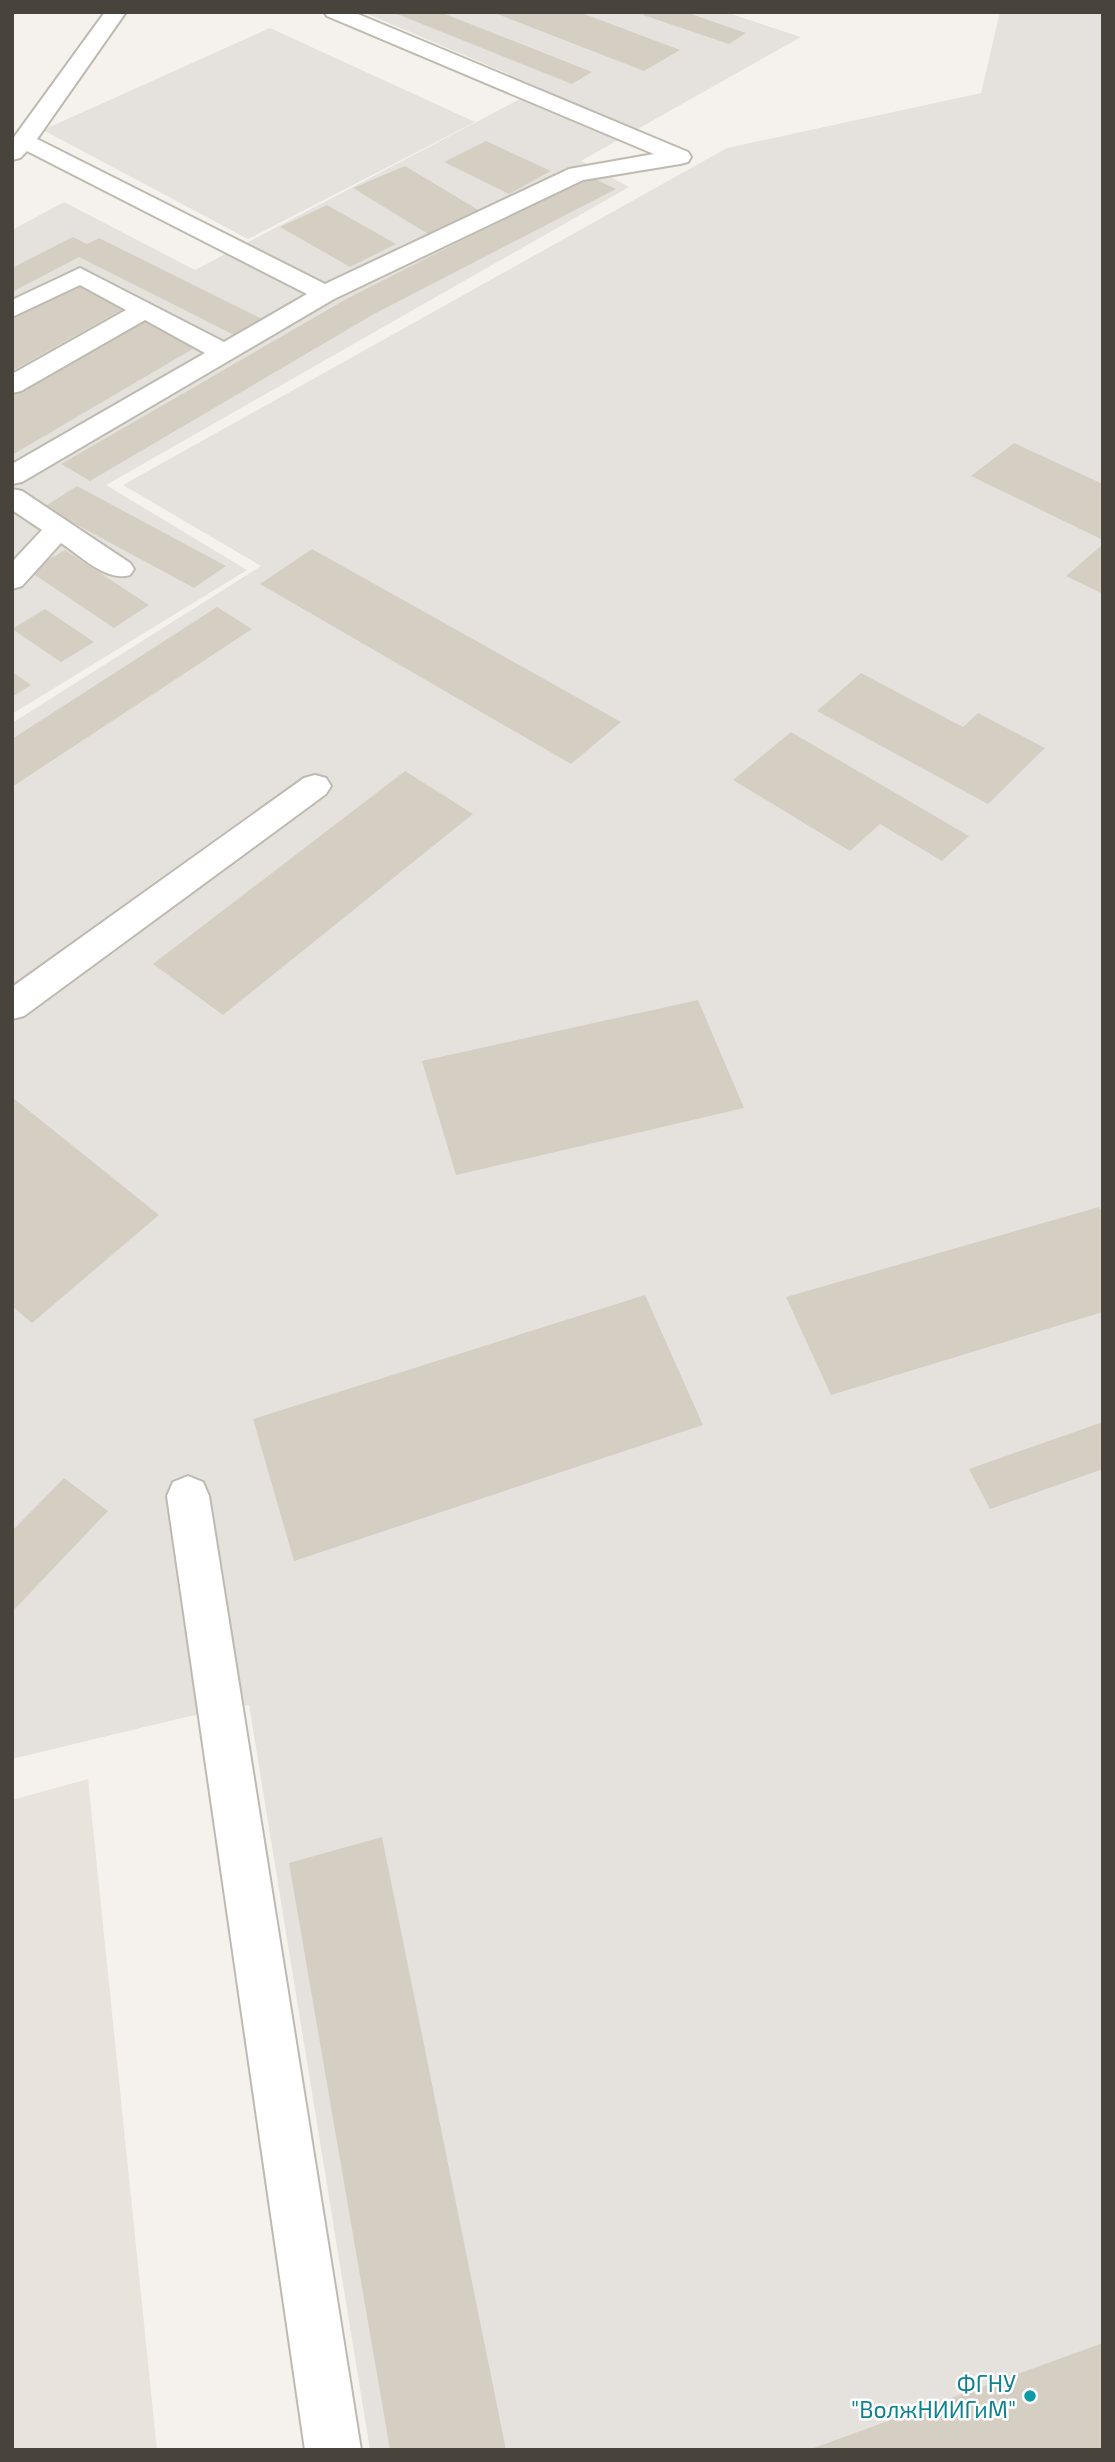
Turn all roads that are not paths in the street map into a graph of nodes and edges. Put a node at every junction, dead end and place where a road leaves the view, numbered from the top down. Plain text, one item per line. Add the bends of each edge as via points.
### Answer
1 (116, 12) edge
2 (334, 12) edge
3 (18, 147) edge
4 (325, 294) junction
5 (12, 310) edge
6 (145, 310) junction
7 (225, 353) junction
8 (12, 385) edge
9 (12, 476) edge
10 (12, 497) edge
11 (59, 528) junction
12 (120, 569) dead end
13 (12, 580) edge
14 (316, 786) dead end
15 (12, 1006) edge
16 (188, 1496) dead end
17 (333, 2450) edge

1 - 3 lane
2 - 4 lane via 680,158 578,174
3 - 4 lane
4 - 7 lane
5 - 6 lane via 80,275
6 - 7 lane
6 - 8 lane
7 - 9 lane
10 - 11 lane
11 - 12 lane
11 - 13 lane
14 - 15 lane
16 - 17 lane

